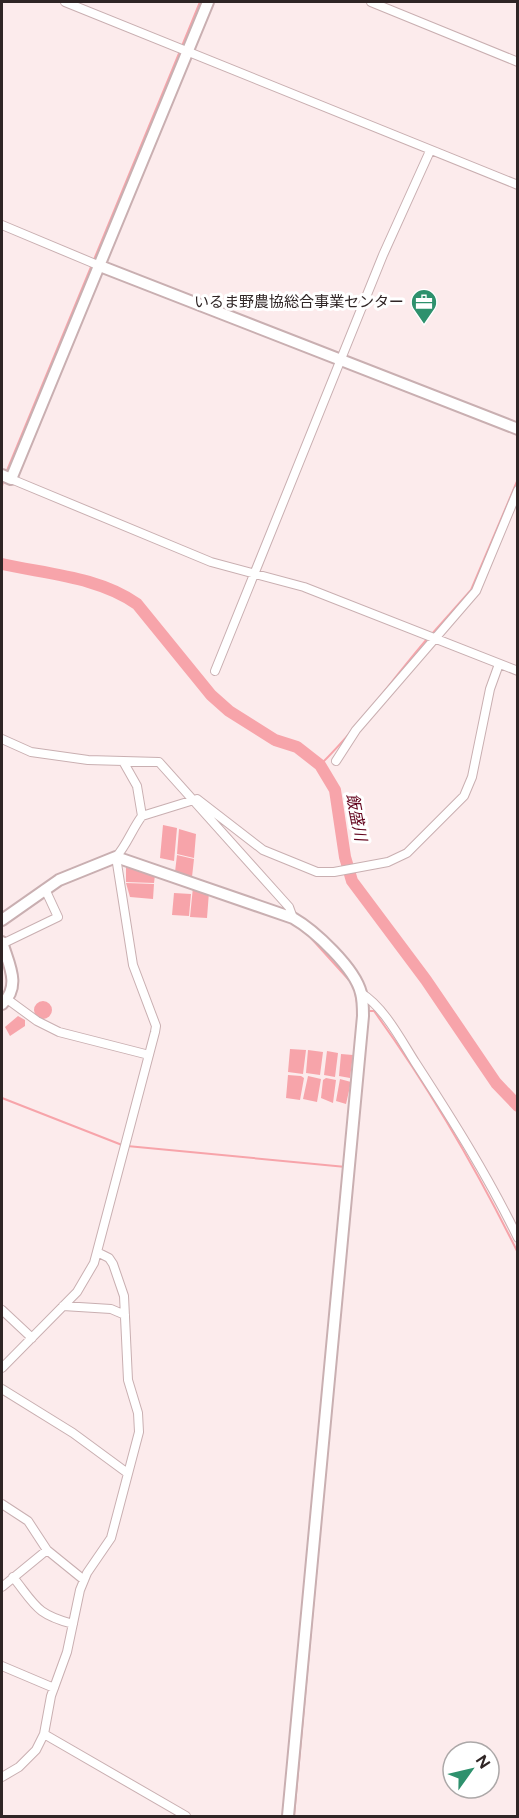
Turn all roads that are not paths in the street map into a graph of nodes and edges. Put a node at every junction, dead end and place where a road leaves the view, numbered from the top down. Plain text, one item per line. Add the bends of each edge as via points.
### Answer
1 (65, 2) edge
2 (208, 2) edge
3 (370, 2) edge
4 (187, 50) junction
5 (518, 62) edge
6 (430, 151) junction
7 (518, 185) edge
8 (2, 225) edge
9 (98, 265) junction
10 (342, 358) junction
11 (518, 429) edge
12 (6, 477) edge
13 (518, 490) edge
14 (257, 573) junction
15 (435, 638) junction
16 (499, 664) junction
17 (215, 671) dead end
18 (518, 671) edge
19 (2, 739) edge
20 (336, 761) dead end
21 (124, 763) junction
22 (192, 800) junction
23 (142, 816) junction
24 (116, 857) junction
25 (45, 889) junction
26 (2, 917) edge
27 (293, 918) junction
28 (2, 943) edge
29 (361, 993) junction
30 (4, 1002) edge
31 (149, 1055) junction
32 (518, 1238) edge
33 (97, 1252) junction
34 (63, 1306) junction
35 (2, 1310) edge
36 (125, 1315) junction
37 (32, 1338) junction
38 (2, 1368) edge
39 (2, 1389) edge
40 (126, 1472) junction
41 (2, 1504) edge
42 (47, 1550) junction
43 (13, 1577) junction
44 (84, 1580) junction
45 (2, 1587) edge
46 (73, 1624) junction
47 (2, 1666) edge
48 (54, 1688) junction
49 (44, 1734) junction
50 (2, 1777) edge
51 (186, 1816) edge
52 (288, 1816) edge

1 - 4 street
2 - 4 street
3 - 5 street
4 - 6 street
4 - 9 street
6 - 7 street
6 - 10 street
8 - 9 street
9 - 10 street
9 - 12 street
10 - 11 street
10 - 14 street
12 - 14 street via 211,562
13 - 15 street via 476,591
14 - 15 street
14 - 17 street
15 - 16 street
15 - 20 street via 356,730
16 - 18 street
16 - 22 street via 464,796 407,853 388,862 317,872 273,855 197,799
19 - 21 street via 31,752
21 - 22 street via 159,762
21 - 23 street via 136,786
22 - 23 street
22 - 27 street via 289,907
23 - 24 street
24 - 25 street via 70,874
24 - 27 street
24 - 31 street via 133,965 156,1026
25 - 26 street
25 - 28 street via 58,917
27 - 29 street via 330,949 353,976
28 - 30 street via 13,979
29 - 32 street via 403,1043 451,1117
29 - 52 street via 363,1016
30 - 31 street via 59,1032
31 - 33 street
33 - 34 street via 77,1292
33 - 36 street via 113,1264 121,1284
34 - 36 street via 111,1309
34 - 37 street
35 - 37 street
36 - 40 street via 128,1380 139,1422
37 - 38 street
39 - 40 street
40 - 44 street via 111,1538
41 - 42 street via 27,1521
42 - 43 street
42 - 44 street
43 - 45 street
43 - 46 street via 41,1612
44 - 46 street
46 - 48 street
47 - 48 street
48 - 49 street
49 - 50 street via 36,1750
49 - 51 street

